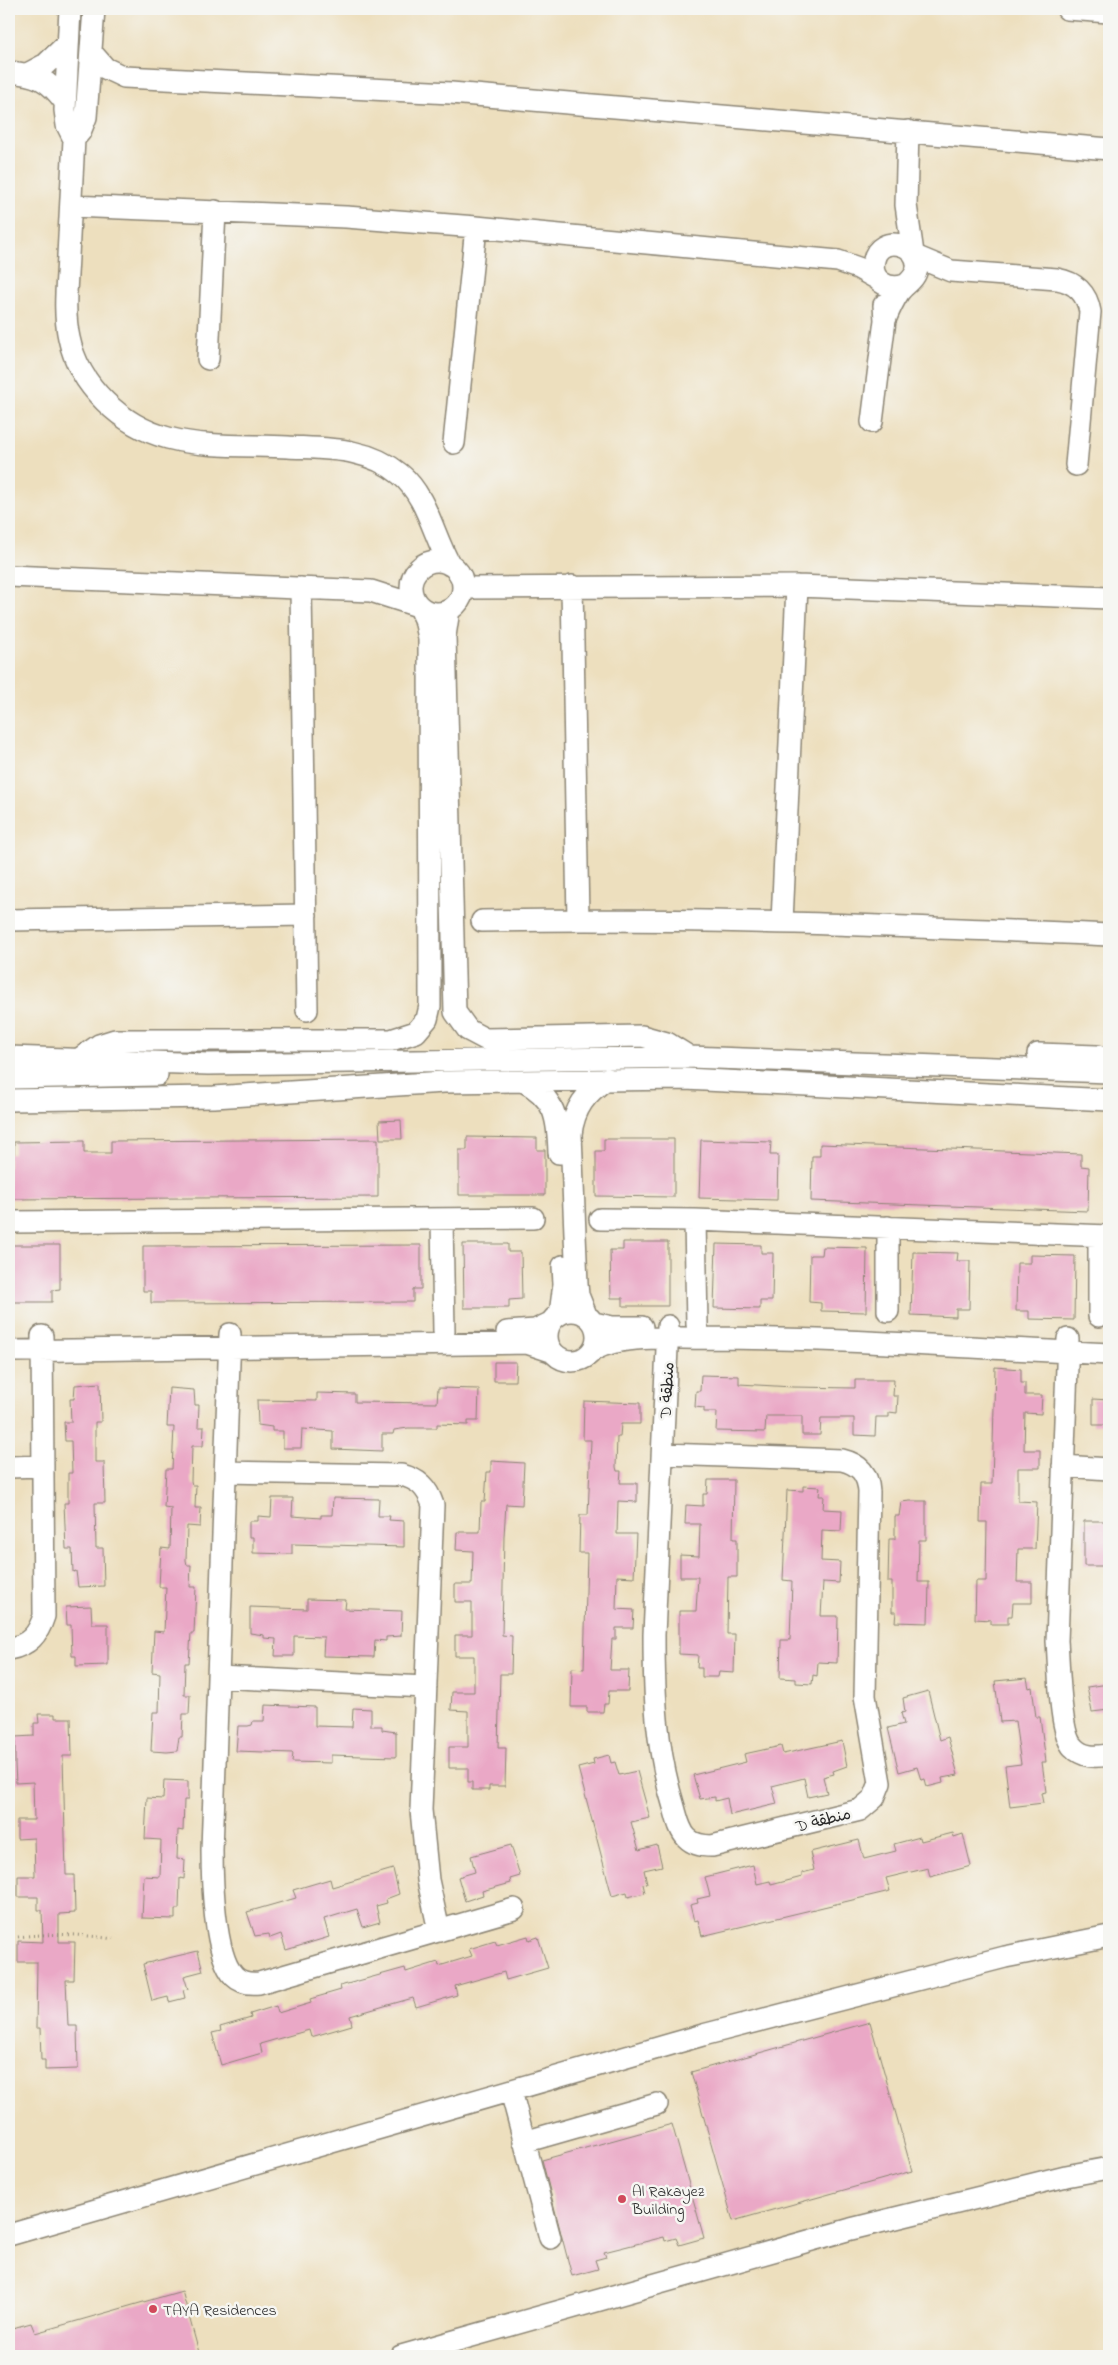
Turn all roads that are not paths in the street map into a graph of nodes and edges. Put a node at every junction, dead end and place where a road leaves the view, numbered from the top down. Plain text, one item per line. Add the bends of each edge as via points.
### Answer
1 (70, 9) edge
2 (94, 9) edge
3 (1068, 9) edge
4 (1109, 12) edge
5 (68, 37) junction
6 (92, 42) junction
7 (19, 73) edge
8 (124, 77) junction
9 (88, 97) junction
10 (65, 102) junction
11 (908, 131) junction
12 (74, 139) junction
13 (1109, 149) edge
14 (906, 205) junction
15 (70, 206) junction
16 (215, 211) junction
17 (476, 227) junction
18 (884, 247) junction
19 (914, 254) junction
20 (838, 261) junction
21 (951, 271) junction
22 (878, 280) junction
23 (908, 282) junction
24 (885, 320) junction
25 (208, 359) dead end
26 (872, 422) dead end
27 (454, 443) dead end
28 (1076, 465) dead end
29 (433, 530) junction
30 (450, 565) junction
31 (416, 572) junction
32 (9, 576) edge
33 (572, 586) junction
34 (797, 586) junction
35 (301, 588) junction
36 (463, 588) junction
37 (371, 591) junction
38 (1109, 598) edge
39 (419, 607) junction
40 (449, 610) junction
41 (306, 915) junction
42 (9, 920) edge
43 (578, 920) junction
44 (482, 921) dead end
45 (782, 922) junction
46 (1109, 935) edge
47 (454, 942) junction
48 (430, 943) junction
49 (308, 1010) dead end
50 (9, 1057) edge
51 (689, 1057) junction
52 (79, 1059) junction
53 (1109, 1059) edge
54 (208, 1064) junction
55 (987, 1067) junction
56 (1109, 1072) edge
57 (9, 1078) edge
58 (607, 1079) junction
59 (523, 1081) junction
60 (9, 1100) edge
61 (1109, 1100) edge
62 (533, 1218) dead end
63 (442, 1219) junction
64 (600, 1219) dead end
65 (694, 1220) junction
66 (9, 1222) edge
67 (888, 1227) junction
68 (1104, 1236) edge
69 (888, 1311) dead end
70 (1099, 1316) dead end
71 (555, 1319) junction
72 (590, 1319) junction
73 (697, 1325) junction
74 (444, 1332) junction
75 (668, 1332) junction
76 (9, 1336) edge
77 (1109, 1339) edge
78 (230, 1340) junction
79 (42, 1343) junction
80 (1068, 1345) junction
81 (595, 1349) junction
82 (9, 1351) edge
83 (551, 1351) junction
84 (1109, 1354) edge
85 (663, 1454) junction
86 (43, 1466) junction
87 (1063, 1466) junction
88 (9, 1467) edge
89 (1109, 1469) edge
90 (225, 1472) junction
91 (9, 1649) edge
92 (218, 1677) junction
93 (426, 1688) junction
94 (1109, 1755) edge
95 (514, 1909) dead end
96 (440, 1931) junction
97 (1109, 1936) edge
98 (511, 2090) junction
99 (657, 2104) dead end
100 (524, 2142) junction
101 (1109, 2168) edge
102 (9, 2235) edge
103 (550, 2238) dead end
104 (401, 2356) edge

1 - 5 street
2 - 6 street
3 - 4 street
5 - 6 street
5 - 7 street via 46,64
5 - 10 street
6 - 8 street via 105,68
6 - 9 street
7 - 10 street via 49,84
8 - 9 street via 104,84
8 - 11 street via 461,94
9 - 12 street via 84,125
10 - 12 street via 67,125
11 - 13 street
11 - 14 street
12 - 15 street
14 - 18 street
14 - 19 street
15 - 16 street
15 - 29 street via 66,302 69,340 81,370 111,407 137,426 182,441 339,450 373,457 388,465 413,488
16 - 17 street
16 - 25 street
17 - 20 street
17 - 27 street
18 - 19 street via 903,245
18 - 20 street
18 - 22 street via 873,262
19 - 21 street
19 - 23 street via 917,268
20 - 22 street
21 - 23 street
21 - 28 street via 1057,279 1073,284 1085,296 1090,312
22 - 23 street via 891,287
22 - 24 street
23 - 24 street via 893,301
24 - 26 street
29 - 30 street
29 - 31 street
30 - 31 street via 430,562
30 - 36 street via 460,575
31 - 37 street via 386,588
31 - 39 street via 411,595
32 - 35 street
33 - 34 street
33 - 36 street
33 - 43 street
34 - 38 street
34 - 45 street
35 - 37 street
35 - 41 street
36 - 40 street via 459,601
37 - 39 street
39 - 40 street via 438,614
39 - 48 street via 429,638
40 - 47 street via 445,636
41 - 42 street
41 - 49 street
43 - 44 street
43 - 45 street
45 - 46 street
47 - 48 street
47 - 51 street via 455,1012 477,1036 493,1039 642,1036 667,1043
48 - 52 street via 429,1012 422,1026 409,1036 391,1040 115,1040 98,1045
50 - 52 street
51 - 54 street
51 - 55 street
52 - 54 street
53 - 55 street via 1010,1054
54 - 57 street via 178,1074
55 - 56 street
58 - 59 street
58 - 61 street via 685,1079
58 - 72 street via 584,1098 576,1110 571,1134 578,1295
59 - 60 street via 444,1082 214,1097
59 - 71 street via 546,1098 558,1124 564,1284
62 - 63 street
63 - 66 street
63 - 74 street
64 - 65 street
65 - 67 street
65 - 73 street
67 - 68 street
67 - 69 street
68 - 70 street
71 - 72 street via 573,1311
71 - 74 street via 525,1332
71 - 83 street via 546,1337
72 - 75 street via 612,1327
72 - 81 street via 598,1336
73 - 75 street
73 - 80 street
74 - 78 street
75 - 80 street via 782,1339
75 - 81 street
75 - 85 street, D منطقة
76 - 79 street
77 - 80 street
78 - 79 street
78 - 83 street via 527,1343
78 - 90 street
79 - 82 street
79 - 86 street
80 - 84 street
80 - 87 street
81 - 83 street via 589,1356 573,1362 565,1361
85 - 85 street, D منطقة via 654,1635 656,1724 670,1793 683,1832 697,1845 712,1846 860,1810 874,1798 880,1783 865,1696 867,1478 857,1465 842,1460
86 - 88 street
86 - 91 street via 44,1616 33,1639
87 - 89 street
87 - 94 street via 1057,1641 1067,1737 1072,1746 1089,1757
90 - 92 street
90 - 93 street via 400,1475 422,1484 433,1505
92 - 93 street
92 - 96 street via 212,1880 220,1938 227,1965 234,1976 245,1983 259,1983
93 - 96 street via 422,1819 428,1880
95 - 96 street
97 - 98 street via 1005,1957 771,2017
98 - 100 street
98 - 102 street
99 - 100 street
100 - 103 street
101 - 104 street via 851,2229

